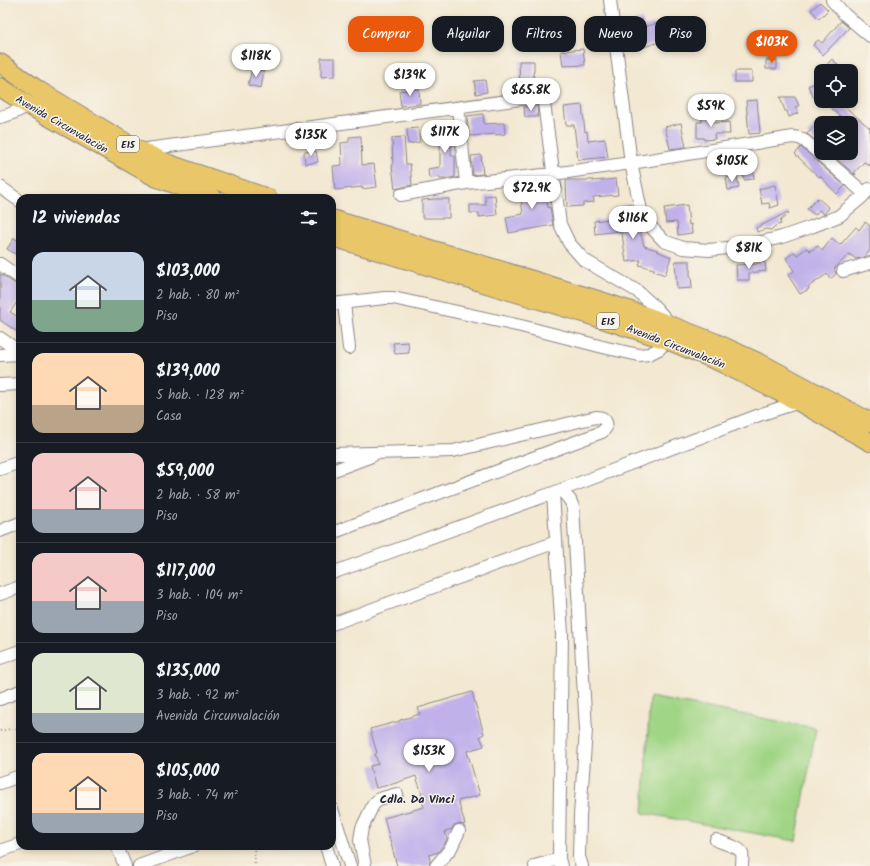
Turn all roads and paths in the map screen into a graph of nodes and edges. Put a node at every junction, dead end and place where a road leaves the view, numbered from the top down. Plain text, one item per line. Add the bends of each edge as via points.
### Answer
1 (610, 0) edge
2 (832, 0) edge
3 (870, 36) edge
4 (0, 64) edge
5 (0, 87) edge
6 (28, 105) junction
7 (458, 108) junction
8 (0, 117) edge
9 (138, 150) junction
10 (631, 163) junction
11 (553, 174) junction
12 (466, 183) junction
13 (0, 187) edge
14 (867, 191) edge
15 (202, 194) edge
16 (256, 194) edge
17 (401, 196) dead end
18 (16, 198) edge
19 (336, 220) edge
20 (336, 238) edge
21 (870, 263) edge
22 (0, 264) edge
23 (843, 271) dead end
24 (16, 275) edge
25 (338, 303) edge
26 (670, 333) junction
27 (0, 338) edge
28 (349, 348) dead end
29 (16, 350) edge
30 (16, 353) edge
31 (0, 355) edge
32 (16, 384) edge
33 (0, 385) edge
34 (820, 395) junction
35 (799, 402) junction
36 (870, 422) edge
37 (870, 442) edge
38 (381, 453) junction
39 (336, 454) edge
40 (16, 463) edge
41 (0, 469) edge
42 (336, 470) edge
43 (557, 491) junction
44 (16, 525) edge
45 (0, 531) edge
46 (336, 532) edge
47 (556, 542) junction
48 (336, 571) edge
49 (16, 588) edge
50 (0, 594) edge
51 (336, 623) edge
52 (16, 652) edge
53 (0, 658) edge
54 (16, 693) edge
55 (0, 699) edge
56 (16, 730) edge
57 (0, 731) edge
58 (16, 777) edge
59 (0, 783) edge
60 (397, 794) dead end
61 (336, 822) edge
62 (459, 831) dead end
63 (716, 840) dead end
64 (16, 845) edge
65 (119, 850) edge
66 (182, 850) edge
67 (254, 850) edge
68 (327, 850) edge
69 (0, 851) edge
70 (560, 862) edge
71 (125, 866) edge
72 (139, 866) edge
73 (254, 866) edge
74 (332, 866) edge
75 (350, 866) edge
76 (365, 866) edge
77 (436, 866) edge
78 (535, 866) edge
79 (582, 866) edge
80 (742, 866) edge

1 - 10 street
2 - 3 street
4 - 9 highway, Avenida Circunvalación / E15
5 - 6 highway, Avenida Circunvalación / E15
6 - 8 street via 8,116
6 - 15 highway, Avenida Circunvalación / E15 via 155,177
7 - 9 street
7 - 11 street via 537,97 542,99
7 - 12 street
9 - 16 highway, Avenida Circunvalación / E15 via 169,164
10 - 11 street
10 - 14 street via 793,137 805,141
10 - 14 street via 642,215 664,241 683,248 709,250 746,246 782,237 839,216
11 - 12 street
11 - 26 street via 560,224 569,243 584,260 637,291 655,307
12 - 17 street
13 - 18 street
19 - 26 highway, Avenida Circunvalación / E15 via 646,316
20 - 26 highway, Avenida Circunvalación / E15 via 578,312
21 - 23 street
22 - 24 street
25 - 26 street via 385,298 400,300 522,326 639,355 659,349
25 - 28 street
26 - 34 highway, Avenida Circunvalación / E15 via 714,342
26 - 35 highway, Avenida Circunvalación / E15
27 - 29 street
30 - 31 street
32 - 33 street
34 - 35 street
34 - 36 highway, Avenida Circunvalación / E15
35 - 37 highway, Avenida Circunvalación / E15
35 - 43 street
38 - 39 street
38 - 42 street
38 - 46 street via 453,451 596,418 601,418 606,423 606,428 602,432
40 - 41 street
43 - 47 street
43 - 48 street
43 - 79 street via 570,500 573,506 586,730 580,816 579,857
44 - 45 street
47 - 51 street
47 - 70 street via 562,634
49 - 50 street
52 - 53 street
54 - 55 street
56 - 57 path
58 - 59 street
60 - 76 street via 379,799 373,805 362,828 360,840
61 - 75 street
62 - 77 street
63 - 80 street via 741,852
64 - 69 street
65 - 71 street
66 - 72 street
67 - 73 path
68 - 74 street
70 - 78 street

